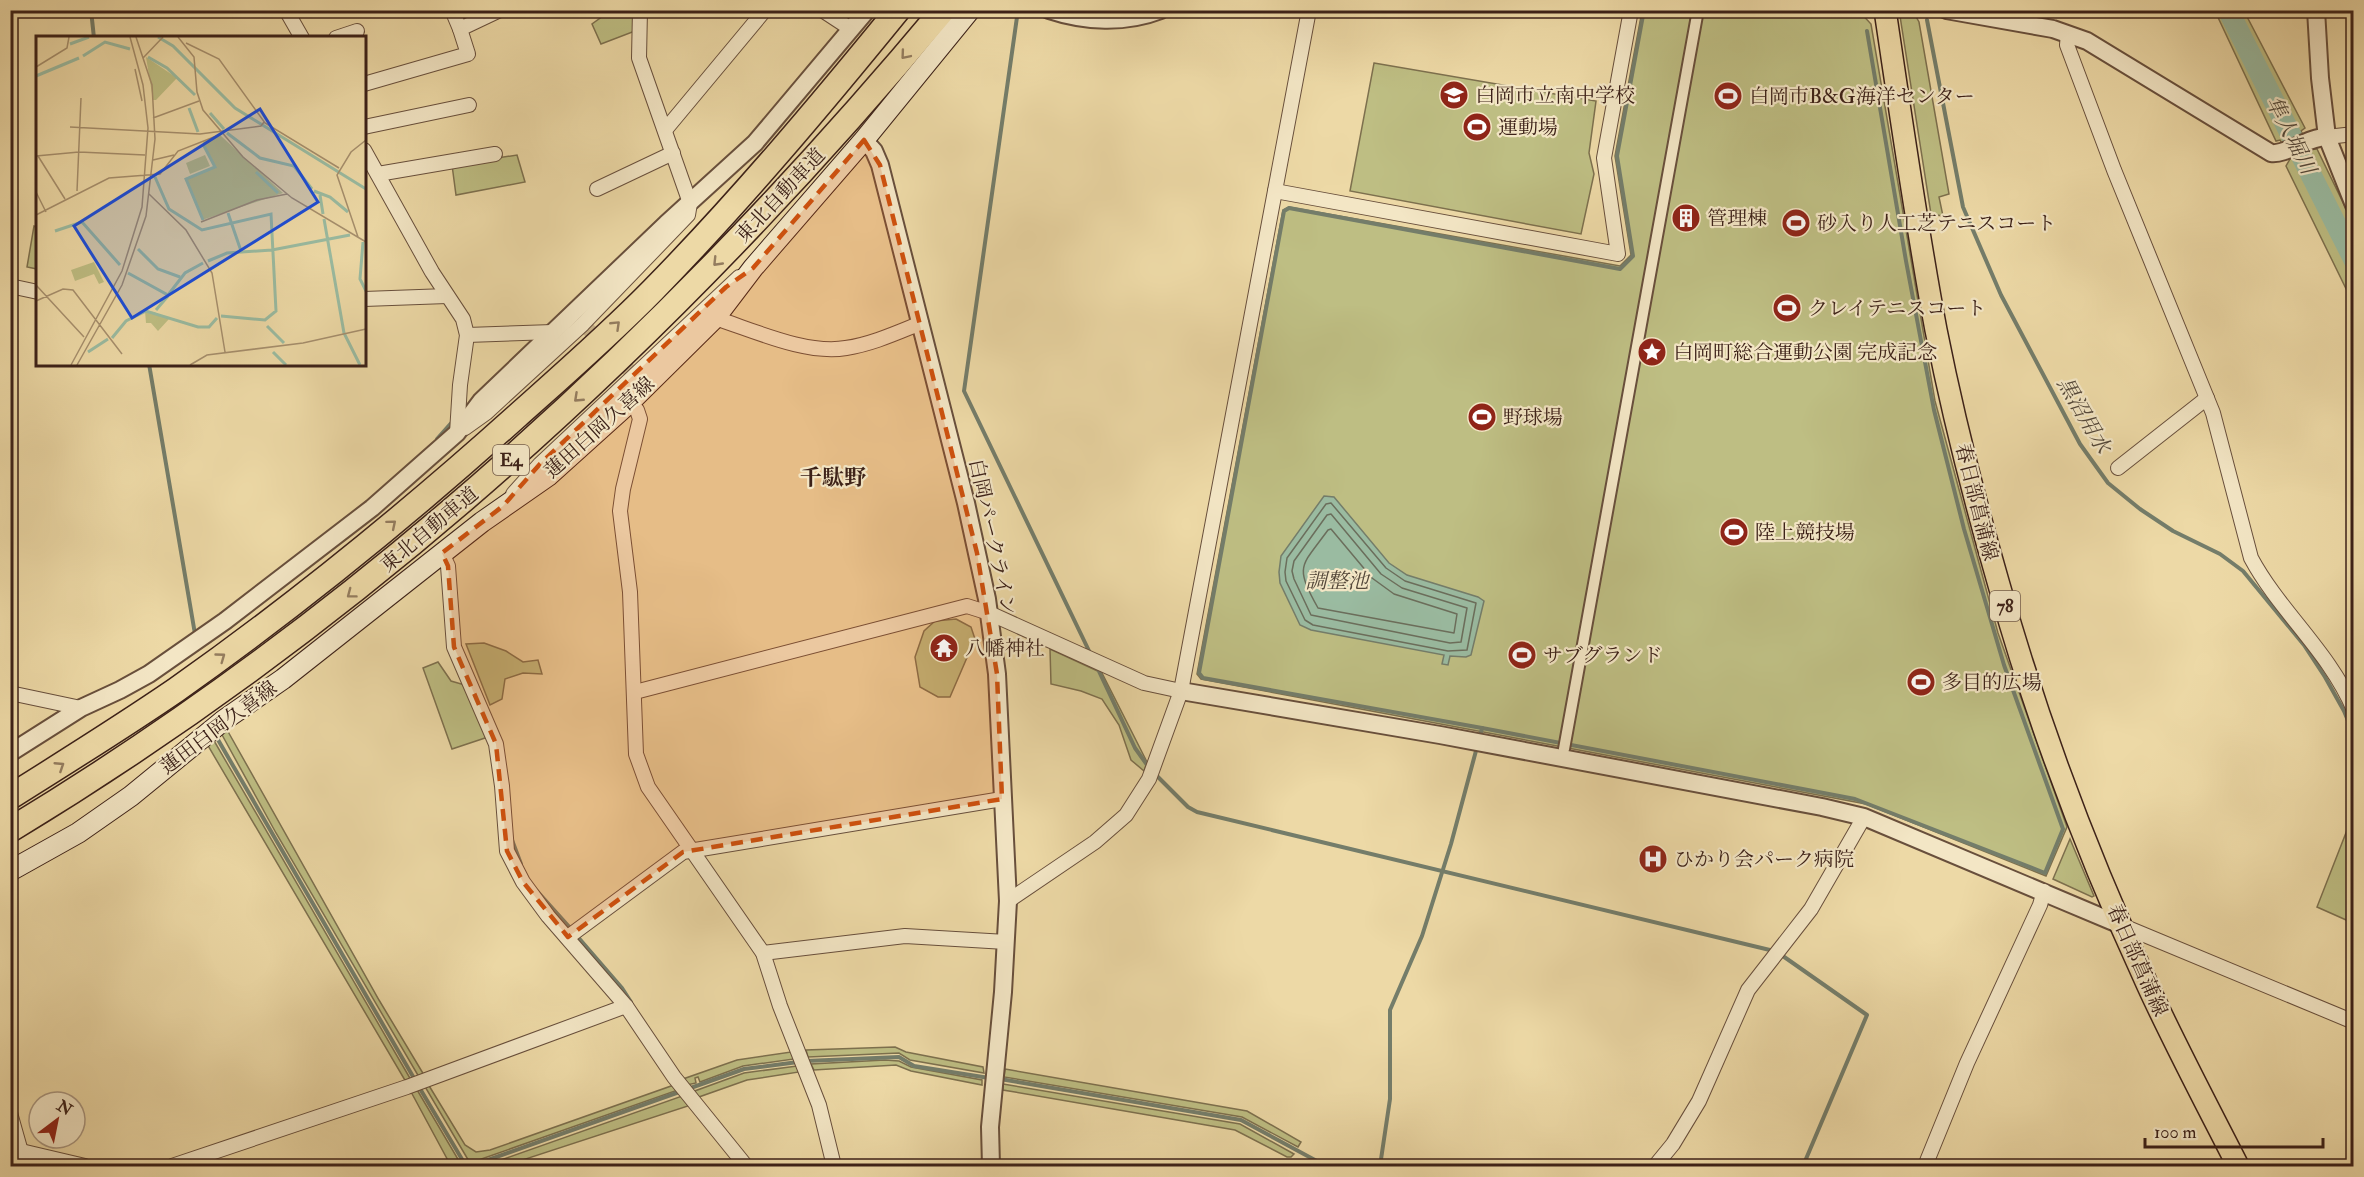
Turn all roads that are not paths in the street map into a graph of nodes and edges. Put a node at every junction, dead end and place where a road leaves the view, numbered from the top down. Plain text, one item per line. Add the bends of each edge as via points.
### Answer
1 (286, 10) edge
2 (452, 10) edge
3 (500, 10) edge
4 (640, 10) edge
5 (765, 10) edge
6 (822, 10) edge
7 (867, 10) edge
8 (898, 10) edge
9 (943, 10) edge
10 (970, 10) edge
11 (1049, 10) edge
12 (1161, 10) edge
13 (1309, 10) edge
14 (1631, 10) edge
15 (1698, 10) edge
16 (1885, 10) edge
17 (1946, 10) edge
18 (2316, 10) edge
19 (460, 29) junction
20 (851, 29) junction
21 (357, 31) dead end
22 (2068, 34) junction
23 (301, 36) edge
24 (342, 36) edge
25 (366, 83) edge
26 (470, 105) dead end
27 (366, 127) edge
28 (666, 129) junction
29 (2354, 134) edge
30 (2327, 137) junction
31 (864, 140) junction
32 (366, 153) edge
33 (673, 153) junction
34 (495, 154) dead end
35 (378, 174) junction
36 (597, 189) dead end
37 (1275, 191) junction
38 (690, 203) junction
39 (2354, 205) edge
40 (753, 268) junction
41 (10, 286) edge
42 (36, 292) edge
43 (447, 296) junction
44 (366, 299) edge
45 (715, 318) junction
46 (921, 323) junction
47 (552, 332) junction
48 (467, 335) junction
49 (2207, 398) junction
50 (629, 403) junction
51 (457, 433) junction
52 (2118, 468) dead end
53 (503, 506) junction
54 (442, 553) junction
55 (989, 613) junction
56 (635, 692) junction
57 (1181, 692) junction
58 (10, 693) edge
59 (81, 708) junction
60 (2354, 710) edge
61 (1564, 749) dead end
62 (10, 753) edge
63 (10, 797) edge
64 (1002, 799) junction
65 (1864, 817) junction
66 (10, 830) edge
67 (691, 850) junction
68 (10, 871) edge
69 (2044, 891) junction
70 (1008, 901) junction
71 (2122, 926) junction
72 (568, 937) junction
73 (1006, 942) junction
74 (763, 953) junction
75 (626, 1006) junction
76 (2354, 1022) edge
77 (10, 1113) edge
78 (21, 1151) junction
79 (25, 1167) edge
80 (85, 1167) edge
81 (172, 1167) edge
82 (746, 1167) edge
83 (834, 1167) edge
84 (991, 1167) edge
85 (1655, 1167) edge
86 (1925, 1167) edge
87 (2238, 1167) edge

1 - 23 street
2 - 19 street
3 - 19 street
4 - 28 street via 639,58
5 - 28 street
6 - 20 street
7 - 20 street
63 -> 8 highway, 東北自動車道 / E4 via 246,639 464,464 651,292 784,147
9 -> 66 highway, 東北自動車道 / E4 via 751,227 663,317 522,450 358,589 280,647 116,764
10 - 31 main road, 蓮田白岡久喜線
11 - 12 street via 1073,17 1112,20
13 - 37 street
14 - 37 street via 1604,158 1618,254
15 - 61 street
16 - 71 main road, 春日部菖蒲線 / 78 via 1937,333 1982,521 2034,694 2074,808
17 - 22 street
18 - 30 street
19 - 25 street via 468,54
20 - 38 street via 755,142
21 - 24 street
22 - 30 street via 2108,52 2271,153 2310,138
22 - 49 street via 2067,45 2114,170
26 - 27 street
28 - 33 street
29 - 30 street
30 - 39 street
31 - 40 main road, 蓮田白岡久喜線
31 - 46 street, 白岡パークライン via 880,165
32 - 35 street
33 - 36 street
33 - 38 street
34 - 35 street
35 - 43 street
37 - 57 street
38 - 47 street
38 - 51 street via 688,215 583,324 486,413
40 - 45 main road, 蓮田白岡久喜線
40 - 53 street via 726,287 540,464
41 - 42 street
43 - 44 street
43 - 48 street via 463,319
45 - 46 street via 786,341 844,349
45 - 50 main road, 蓮田白岡久喜線
46 - 55 street, 白岡パークライン
47 - 48 street
47 - 51 street via 481,401
48 - 51 street
49 - 52 street
49 - 60 street via 2251,558 2325,658
50 - 53 main road, 蓮田白岡久喜線 via 548,476
50 - 56 street via 640,419 620,511 630,592
51 - 59 street via 372,508 225,621 149,674
53 - 54 main road, 蓮田白岡久喜線
54 - 68 main road, 蓮田白岡久喜線 via 100,819
54 - 72 street via 448,566 454,646 496,744 507,851 523,882
55 - 56 street via 967,606
55 - 57 street via 1144,683
55 - 64 street, 白岡パークライン via 997,674
56 - 67 street via 636,754 642,771 648,787
57 - 65 street via 1645,772
57 - 70 street via 1149,779 1126,815 1095,842
58 - 59 street
59 - 62 street
64 - 67 street
64 - 70 street, 白岡パークライン
65 - 69 street
65 - 85 street via 1811,909 1748,990 1699,1101
67 - 72 street
67 - 74 street
69 - 71 street
69 - 86 street
70 - 73 street, 白岡パークライン
71 - 76 street
71 - 87 main road, 春日部菖蒲線 / 78
72 - 75 street
73 - 74 street via 905,936
73 - 84 street, 白岡パークライン via 992,1092
74 - 83 street via 819,1105
75 - 81 street
75 - 82 street via 677,1081
77 - 78 street
78 - 79 street
78 - 80 street

